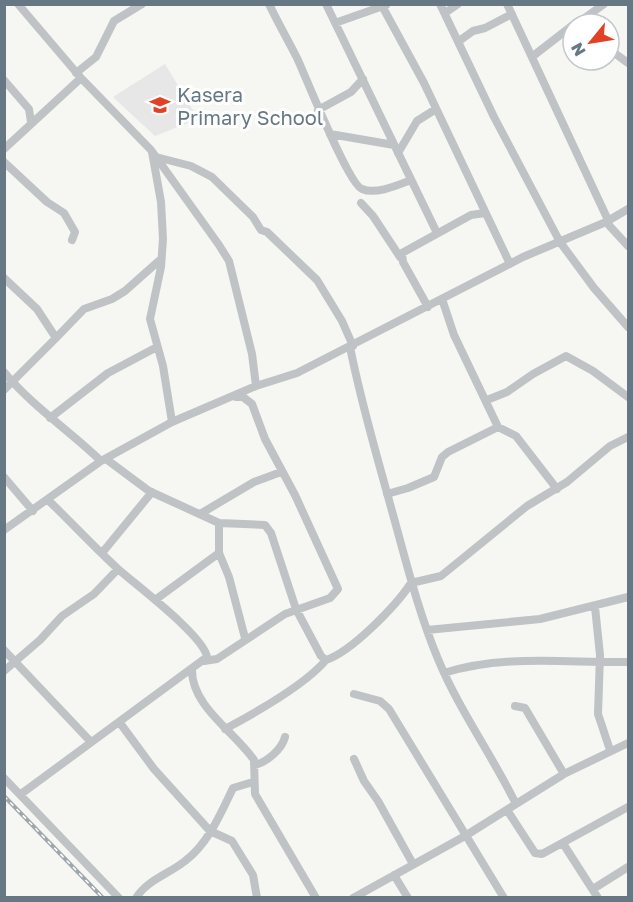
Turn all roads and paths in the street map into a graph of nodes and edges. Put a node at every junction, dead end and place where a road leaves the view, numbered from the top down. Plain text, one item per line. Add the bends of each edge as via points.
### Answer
1 (18, 4) edge
2 (142, 4) edge
3 (269, 4) edge
4 (317, 4) edge
5 (440, 4) edge
6 (458, 4) edge
7 (507, 4) edge
8 (384, 5) edge
9 (327, 8) edge
10 (445, 12) junction
11 (512, 14) junction
12 (335, 23) junction
13 (561, 35) edge
14 (459, 41) junction
15 (533, 56) junction
16 (79, 76) junction
17 (363, 79) junction
18 (4, 80) edge
19 (435, 109) junction
20 (318, 110) junction
21 (31, 122) junction
22 (330, 134) junction
23 (394, 145) junction
24 (4, 149) edge
25 (154, 153) junction
26 (398, 153) junction
27 (4, 162) edge
28 (411, 180) junction
29 (361, 203) dead end
30 (628, 209) edge
31 (485, 213) junction
32 (607, 221) junction
33 (437, 233) junction
34 (72, 240) dead end
35 (560, 242) junction
36 (628, 246) edge
37 (400, 257) junction
38 (161, 259) junction
39 (510, 264) junction
40 (4, 278) edge
41 (442, 299) junction
42 (428, 307) junction
43 (628, 327) edge
44 (56, 338) junction
45 (157, 347) junction
46 (351, 347) junction
47 (4, 372) edge
48 (12, 381) junction
49 (256, 386) junction
50 (4, 390) edge
51 (628, 397) edge
52 (233, 398) junction
53 (487, 400) junction
54 (50, 418) junction
55 (172, 422) junction
56 (498, 427) junction
57 (628, 437) edge
58 (103, 460) junction
59 (281, 472) junction
60 (4, 477) edge
61 (557, 489) junction
62 (152, 492) junction
63 (387, 494) junction
64 (48, 500) junction
65 (33, 511) junction
66 (200, 514) junction
67 (219, 523) junction
68 (4, 530) edge
69 (102, 553) junction
70 (219, 553) junction
71 (118, 569) junction
72 (411, 583) junction
73 (628, 597) edge
74 (155, 600) junction
75 (595, 607) junction
76 (296, 609) junction
77 (427, 630) junction
78 (245, 639) junction
79 (4, 650) edge
80 (326, 660) junction
81 (16, 661) junction
82 (204, 662) junction
83 (628, 662) edge
84 (598, 663) junction
85 (192, 669) junction
86 (4, 671) edge
87 (444, 673) junction
88 (175, 680) junction
89 (193, 687) junction
90 (354, 694) dead end
91 (515, 706) dead end
92 (120, 723) junction
93 (225, 729) junction
94 (285, 736) dead end
95 (91, 742) junction
96 (628, 743) edge
97 (610, 750) junction
98 (354, 759) dead end
99 (255, 765) junction
100 (564, 774) junction
101 (4, 778) edge
102 (253, 782) junction
103 (21, 794) junction
104 (516, 804) junction
105 (628, 807) edge
106 (507, 810) junction
107 (210, 831) junction
108 (465, 836) junction
109 (564, 844) junction
110 (414, 864) junction
111 (628, 867) edge
112 (394, 875) junction
113 (593, 889) junction
114 (119, 897) edge
115 (136, 897) edge
116 (257, 897) edge
117 (316, 897) edge
118 (353, 897) edge
119 (408, 897) edge
120 (504, 897) edge
121 (598, 897) edge

1 - 16 street
2 - 16 street via 114,21 96,57
3 - 20 street
4 - 9 street
5 - 10 street
6 - 10 street
7 - 11 street
8 - 12 street
8 - 19 street
9 - 12 street
10 - 14 street
11 - 14 street
11 - 15 street
12 - 17 street
13 - 15 street
14 - 35 street
15 - 32 street
16 - 21 street
16 - 25 street
17 - 20 street via 351,92
17 - 23 street
18 - 21 street via 29,109
19 - 26 street via 417,121
19 - 31 street
20 - 22 street
21 - 24 street
22 - 23 street
22 - 28 street via 360,189 382,189
23 - 26 street
25 - 38 street via 161,202
25 - 46 street via 212,177 254,217 261,230 317,280 342,321
25 - 49 street via 229,261
26 - 28 street
27 - 34 street via 67,216 75,232
28 - 33 street
29 - 37 street
30 - 32 street
31 - 33 street via 471,215
31 - 39 street
32 - 35 street
32 - 36 street
33 - 37 street
35 - 39 street
35 - 43 street
37 - 42 street
38 - 44 street via 125,291 84,309
38 - 45 street via 150,313
39 - 41 street
40 - 44 street via 37,309
41 - 42 street
41 - 53 street via 454,335
42 - 46 street
44 - 48 street
45 - 54 street via 108,373
45 - 55 street
46 - 49 street via 297,373
46 - 63 street via 367,426
47 - 48 street
48 - 50 street
48 - 54 street
49 - 52 street
51 - 53 street via 566,356
52 - 55 street
52 - 59 street via 249,400
53 - 56 street
54 - 58 street
55 - 58 street
56 - 61 street via 516,436
56 - 63 street via 448,452 434,477
57 - 61 street via 610,446
58 - 62 street
58 - 64 street
59 - 66 street via 254,482
59 - 76 street via 338,589 330,598
60 - 65 street
61 - 72 street via 527,506 441,576
62 - 66 street
62 - 69 street
63 - 72 street
64 - 65 street
64 - 69 street
65 - 68 street
66 - 67 street
67 - 70 street
67 - 76 street via 265,525
69 - 71 street
70 - 74 street
70 - 78 street
71 - 74 street
71 - 81 street
72 - 77 street
72 - 80 street via 400,599 344,652
73 - 75 street
74 - 82 street via 205,650
75 - 77 street via 540,619
75 - 84 street
76 - 78 street
76 - 80 street
77 - 87 street
78 - 82 street via 217,659
79 - 81 street
80 - 93 street via 317,671
81 - 86 street
81 - 95 street
82 - 85 street
83 - 84 street
84 - 87 street via 509,661 472,664
84 - 97 street via 598,714
85 - 88 street
85 - 89 street
87 - 104 street
88 - 89 street
88 - 92 street
89 - 93 street
90 - 108 street via 380,701 389,709 438,785
91 - 100 street via 525,708
92 - 95 street
92 - 107 street via 154,769
93 - 99 street via 249,753
94 - 99 street via 277,750
95 - 103 street
96 - 97 street
97 - 100 street
98 - 110 street
99 - 102 street
100 - 104 street
101 - 103 street
102 - 107 street via 233,788
102 - 117 street via 255,794
103 - 114 street
104 - 106 street
105 - 109 street
106 - 108 street
106 - 109 street via 535,853 548,853
107 - 115 street via 186,860 150,882
107 - 116 street via 227,837 238,848 253,875
108 - 110 street
108 - 120 street
109 - 113 street
110 - 112 street
111 - 113 street
112 - 118 street
112 - 119 street
113 - 121 street

